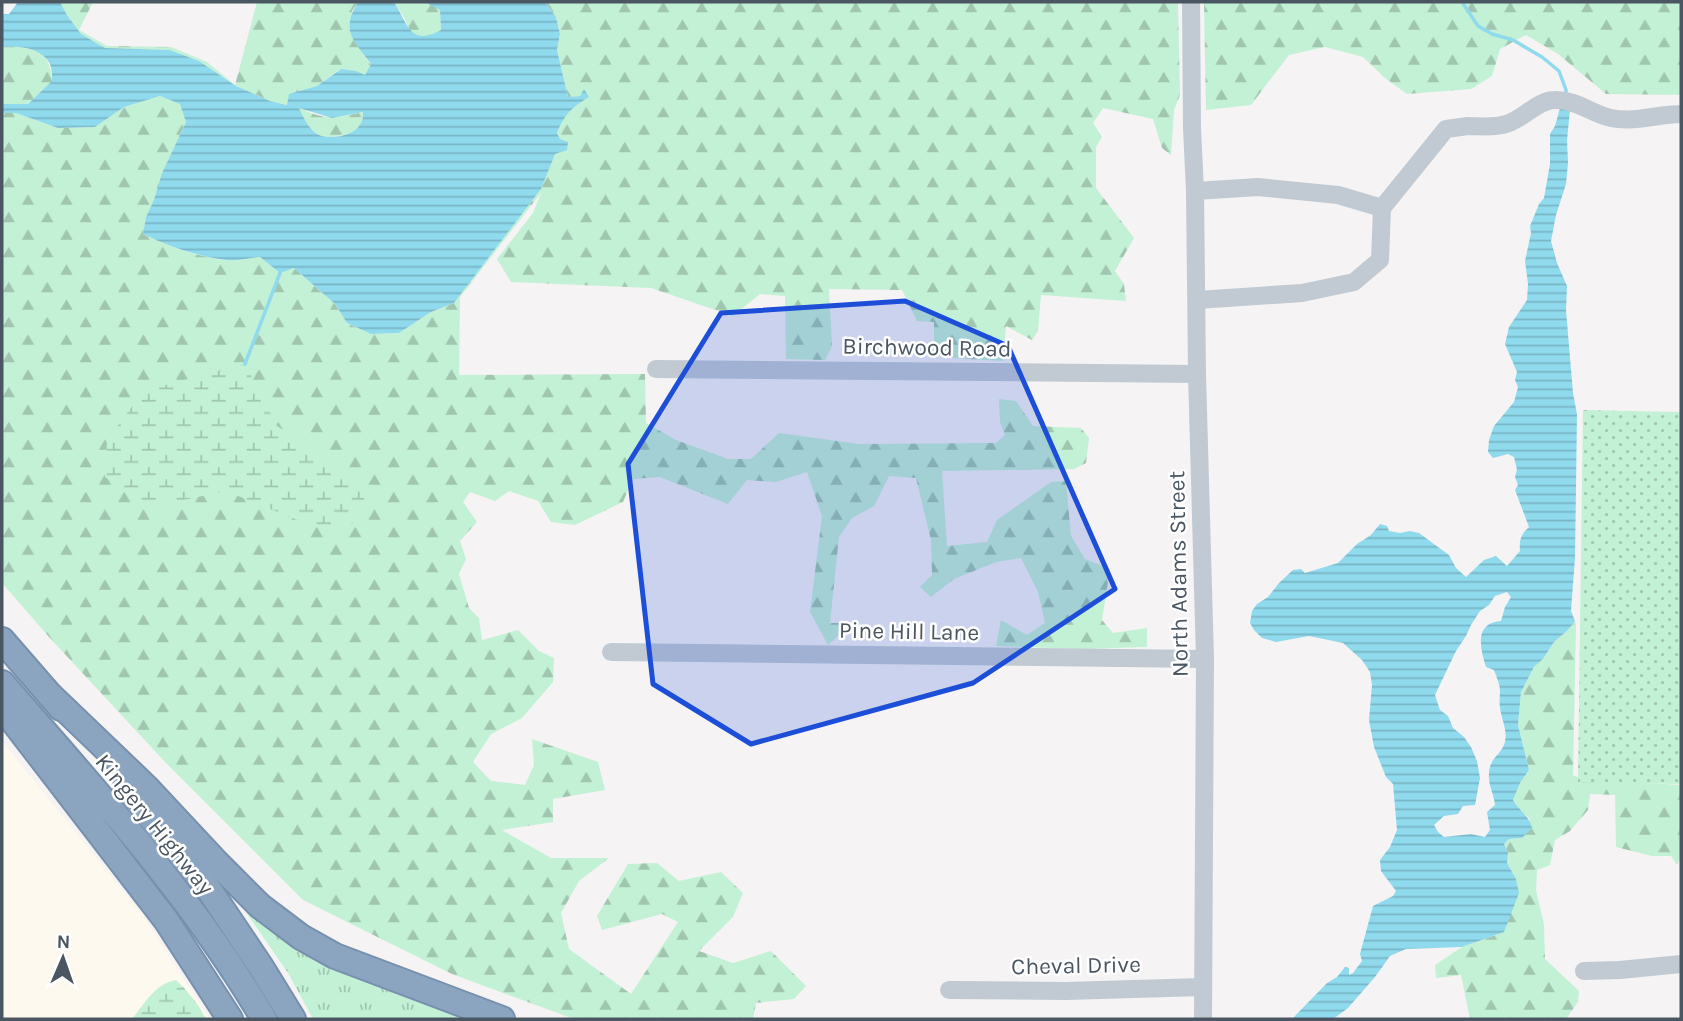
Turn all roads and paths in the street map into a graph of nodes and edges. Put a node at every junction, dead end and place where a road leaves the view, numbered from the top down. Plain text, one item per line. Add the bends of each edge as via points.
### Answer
1 (1191, 2) edge
2 (1681, 114) edge
3 (1195, 191) junction
4 (1382, 208) junction
5 (1197, 300) junction
6 (656, 369) dead end
7 (1197, 374) junction
8 (2, 640) edge
9 (611, 652) dead end
10 (1205, 659) junction
11 (2, 684) edge
12 (51, 696) junction
13 (2, 706) edge
14 (1681, 964) edge
15 (1584, 971) dead end
16 (1203, 987) junction
17 (949, 990) dead end
18 (230, 1019) edge
19 (264, 1019) edge
20 (293, 1019) edge
21 (502, 1019) edge
22 (1203, 1019) edge

1 - 3 street, North Adams Street
2 - 4 street via 1621,119 1554,100 1505,125 1446,129
3 - 4 street via 1258,187 1338,194
3 - 5 street, North Adams Street
4 - 5 street via 1380,260 1354,282 1302,293
5 - 7 street, North Adams Street
6 - 7 street, Birchwood Road
7 - 10 street, North Adams Street
8 - 12 highway, Kingery Highway
9 - 10 street, Pine Hill Lane
10 - 16 street, North Adams Street
11 - 19 highway, Kingery Highway via 143,846
12 - 20 highway, Kingery Highway via 210,891
12 - 21 highway via 260,906 301,937 335,956
13 - 18 highway via 166,920
14 - 15 street
16 - 17 street, Cheval Drive
16 - 22 street, North Adams Street

